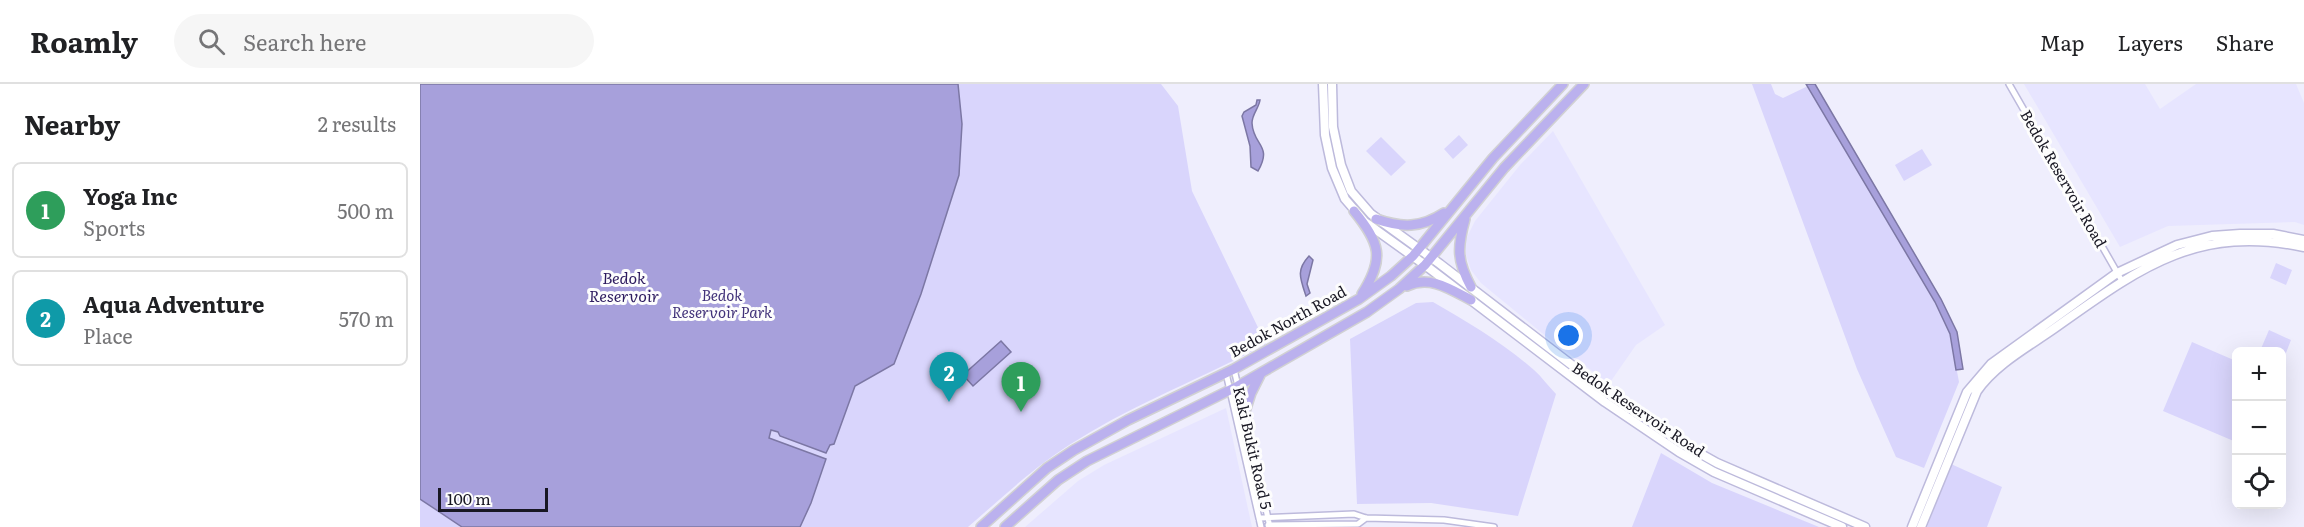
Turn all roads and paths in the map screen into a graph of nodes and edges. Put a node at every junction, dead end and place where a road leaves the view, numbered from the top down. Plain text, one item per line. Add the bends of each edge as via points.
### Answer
1 (1323, 84) edge
2 (1332, 84) edge
3 (1563, 84) edge
4 (1584, 84) edge
5 (2009, 84) edge
6 (1451, 209) junction
7 (1354, 211) junction
8 (1467, 214) junction
9 (1376, 219) junction
10 (2304, 240) edge
11 (2304, 247) edge
12 (1416, 252) junction
13 (1428, 261) junction
14 (2119, 277) junction
15 (1472, 287) junction
16 (1399, 289) junction
17 (1359, 299) junction
18 (1471, 300) junction
19 (1230, 371) junction
20 (1261, 373) junction
21 (1234, 388) junction
22 (1244, 415) junction
23 (1024, 489) junction
24 (1047, 490) junction
25 (1267, 517) junction
26 (1259, 518) junction
27 (1366, 518) junction
28 (1914, 523) edge
29 (1261, 526) edge
30 (1269, 526) edge
31 (981, 527) edge
32 (1005, 527) edge
33 (1494, 527) edge
34 (1842, 527) edge
35 (1865, 527) edge
36 (1905, 527) edge
37 (1921, 527) edge

1 - 7 main road, Bedok Reservoir Road via 1329,157 1340,189
2 - 9 main road, Bedok Reservoir Road via 1334,134 1343,173 1354,196
3 - 6 main road, Bedok North Road
4 - 8 main road, Bedok North Road via 1504,168
5 - 14 street, Bedok Reservoir Road
6 - 9 main road via 1414,226
6 - 12 main road, Bedok North Road
7 - 12 main road, Bedok Reservoir Road via 1365,222
7 - 17 main road via 1372,234 1377,255 1377,267
8 - 13 main road, Bedok North Road
8 - 15 main road via 1461,233 1460,264
9 - 12 main road, Bedok Reservoir Road
10 - 14 main road via 2273,234 2212,236 2177,245
11 - 14 main road via 2274,242 2214,243
12 - 13 main road, Bedok Reservoir Road
12 - 17 main road, Bedok North Road
13 - 15 main road, Bedok Reservoir Road
13 - 16 main road, Bedok North Road
13 - 18 main road, Bedok Reservoir Road
14 - 28 main road via 1991,364 1974,381
14 - 37 main road via 1983,382
15 - 35 main road, Bedok Reservoir Road via 1607,392 1683,444 1717,463
16 - 18 main road via 1428,281
16 - 20 main road, Bedok North Road via 1367,312
17 - 19 main road, Bedok North Road
18 - 34 main road, Bedok Reservoir Road via 1605,402 1688,457 1721,476
19 - 21 street, Kaki Bukit Road 5
19 - 23 main road, Bedok North Road via 1104,432 1047,468
20 - 21 main road, Bedok North Road
20 - 22 main road
21 - 22 street, Kaki Bukit Road 5
21 - 24 main road, Bedok North Road via 1087,460
21 - 26 street, Kaki Bukit Road 5
22 - 25 street, Kaki Bukit Road 5
23 - 24 main road
23 - 31 main road, Bedok North Road
24 - 32 main road, Bedok North Road
25 - 26 street
25 - 27 street via 1354,514
25 - 30 street, Kaki Bukit Road 5
26 - 29 street, Kaki Bukit Road 5
27 - 30 street via 1358,524
27 - 33 street via 1414,518
28 - 36 main road
29 - 30 street

